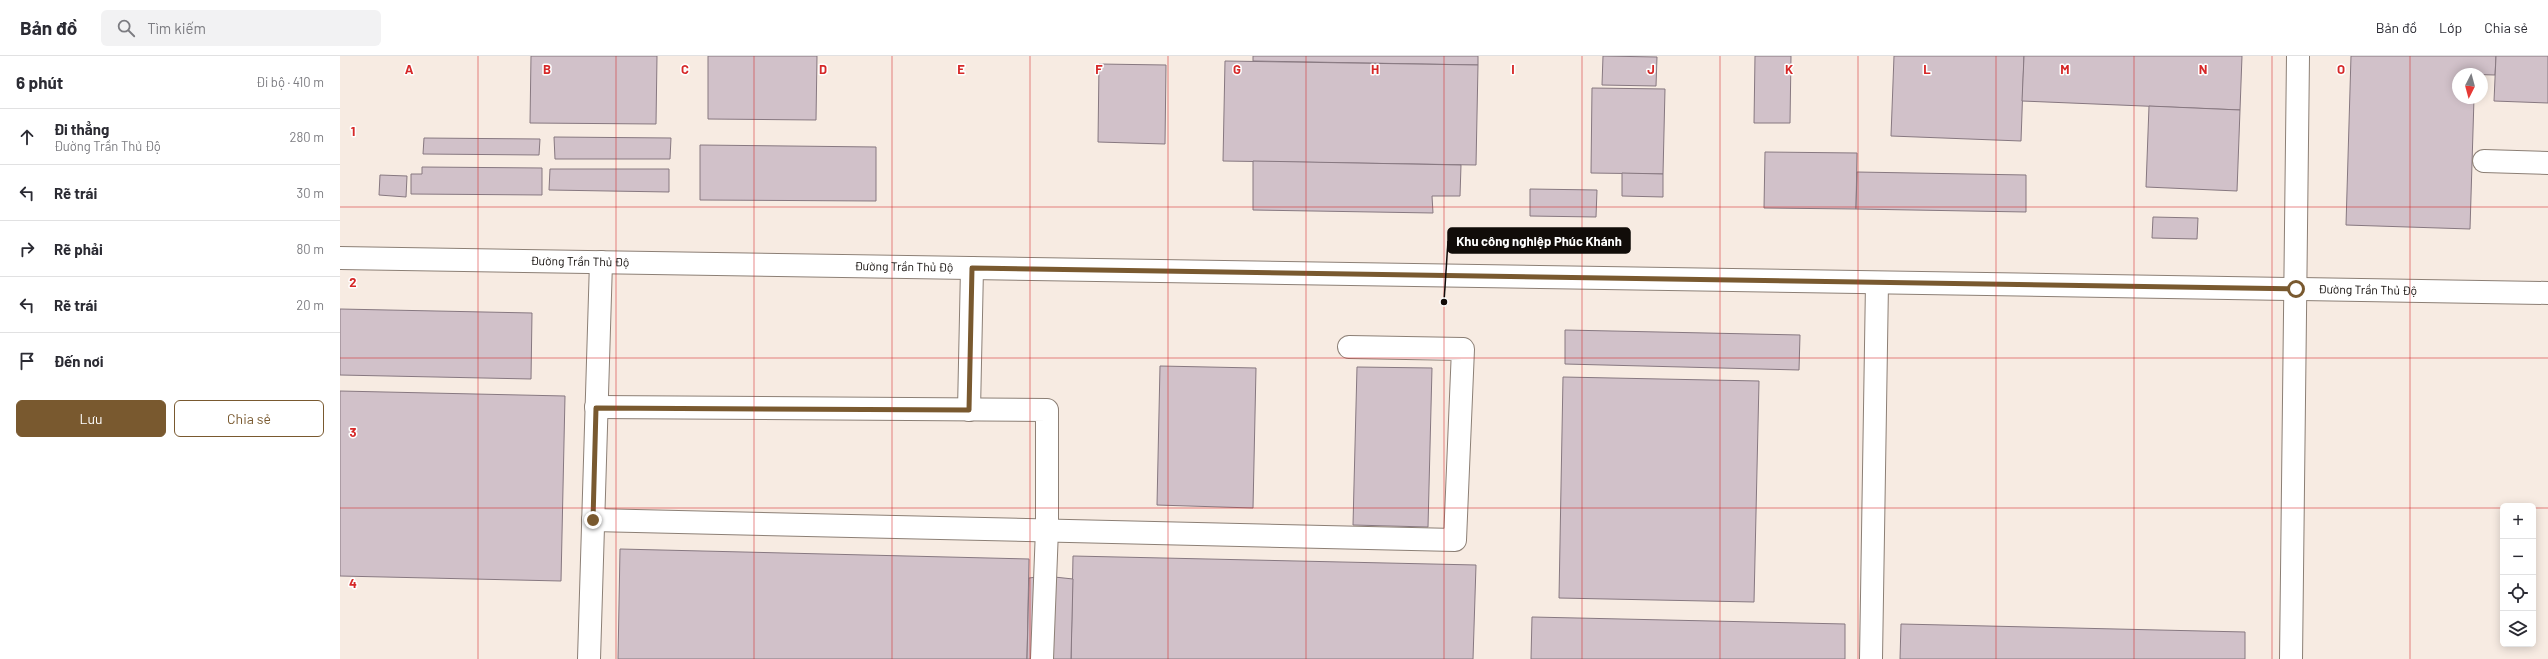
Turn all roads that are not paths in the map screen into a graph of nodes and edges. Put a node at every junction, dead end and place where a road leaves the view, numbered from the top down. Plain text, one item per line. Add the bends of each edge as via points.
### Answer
1 (2298, 56) edge
2 (2484, 161) dead end
3 (2548, 163) edge
4 (340, 258) edge
5 (601, 262) junction
6 (972, 268) junction
7 (1877, 283) junction
8 (2296, 289) junction
9 (2548, 293) edge
10 (1349, 347) dead end
11 (596, 408) junction
12 (969, 410) junction
13 (593, 520) junction
14 (1047, 529) junction
15 (589, 659) edge
16 (1042, 659) edge
17 (1871, 659) edge
18 (2291, 659) edge

1 - 8 street
2 - 3 street
4 - 5 street, Đường Trần Thủ Độ
5 - 6 street, Đường Trần Thủ Độ
5 - 11 street
6 - 7 street, Đường Trần Thủ Độ
6 - 12 street
7 - 8 street, Đường Trần Thủ Độ
7 - 17 street
8 - 9 street, Đường Trần Thủ Độ
8 - 18 street
10 - 14 street via 1463,349 1455,540
11 - 12 street
11 - 13 street
12 - 14 street via 1047,410
13 - 14 street
13 - 15 street
14 - 16 street

